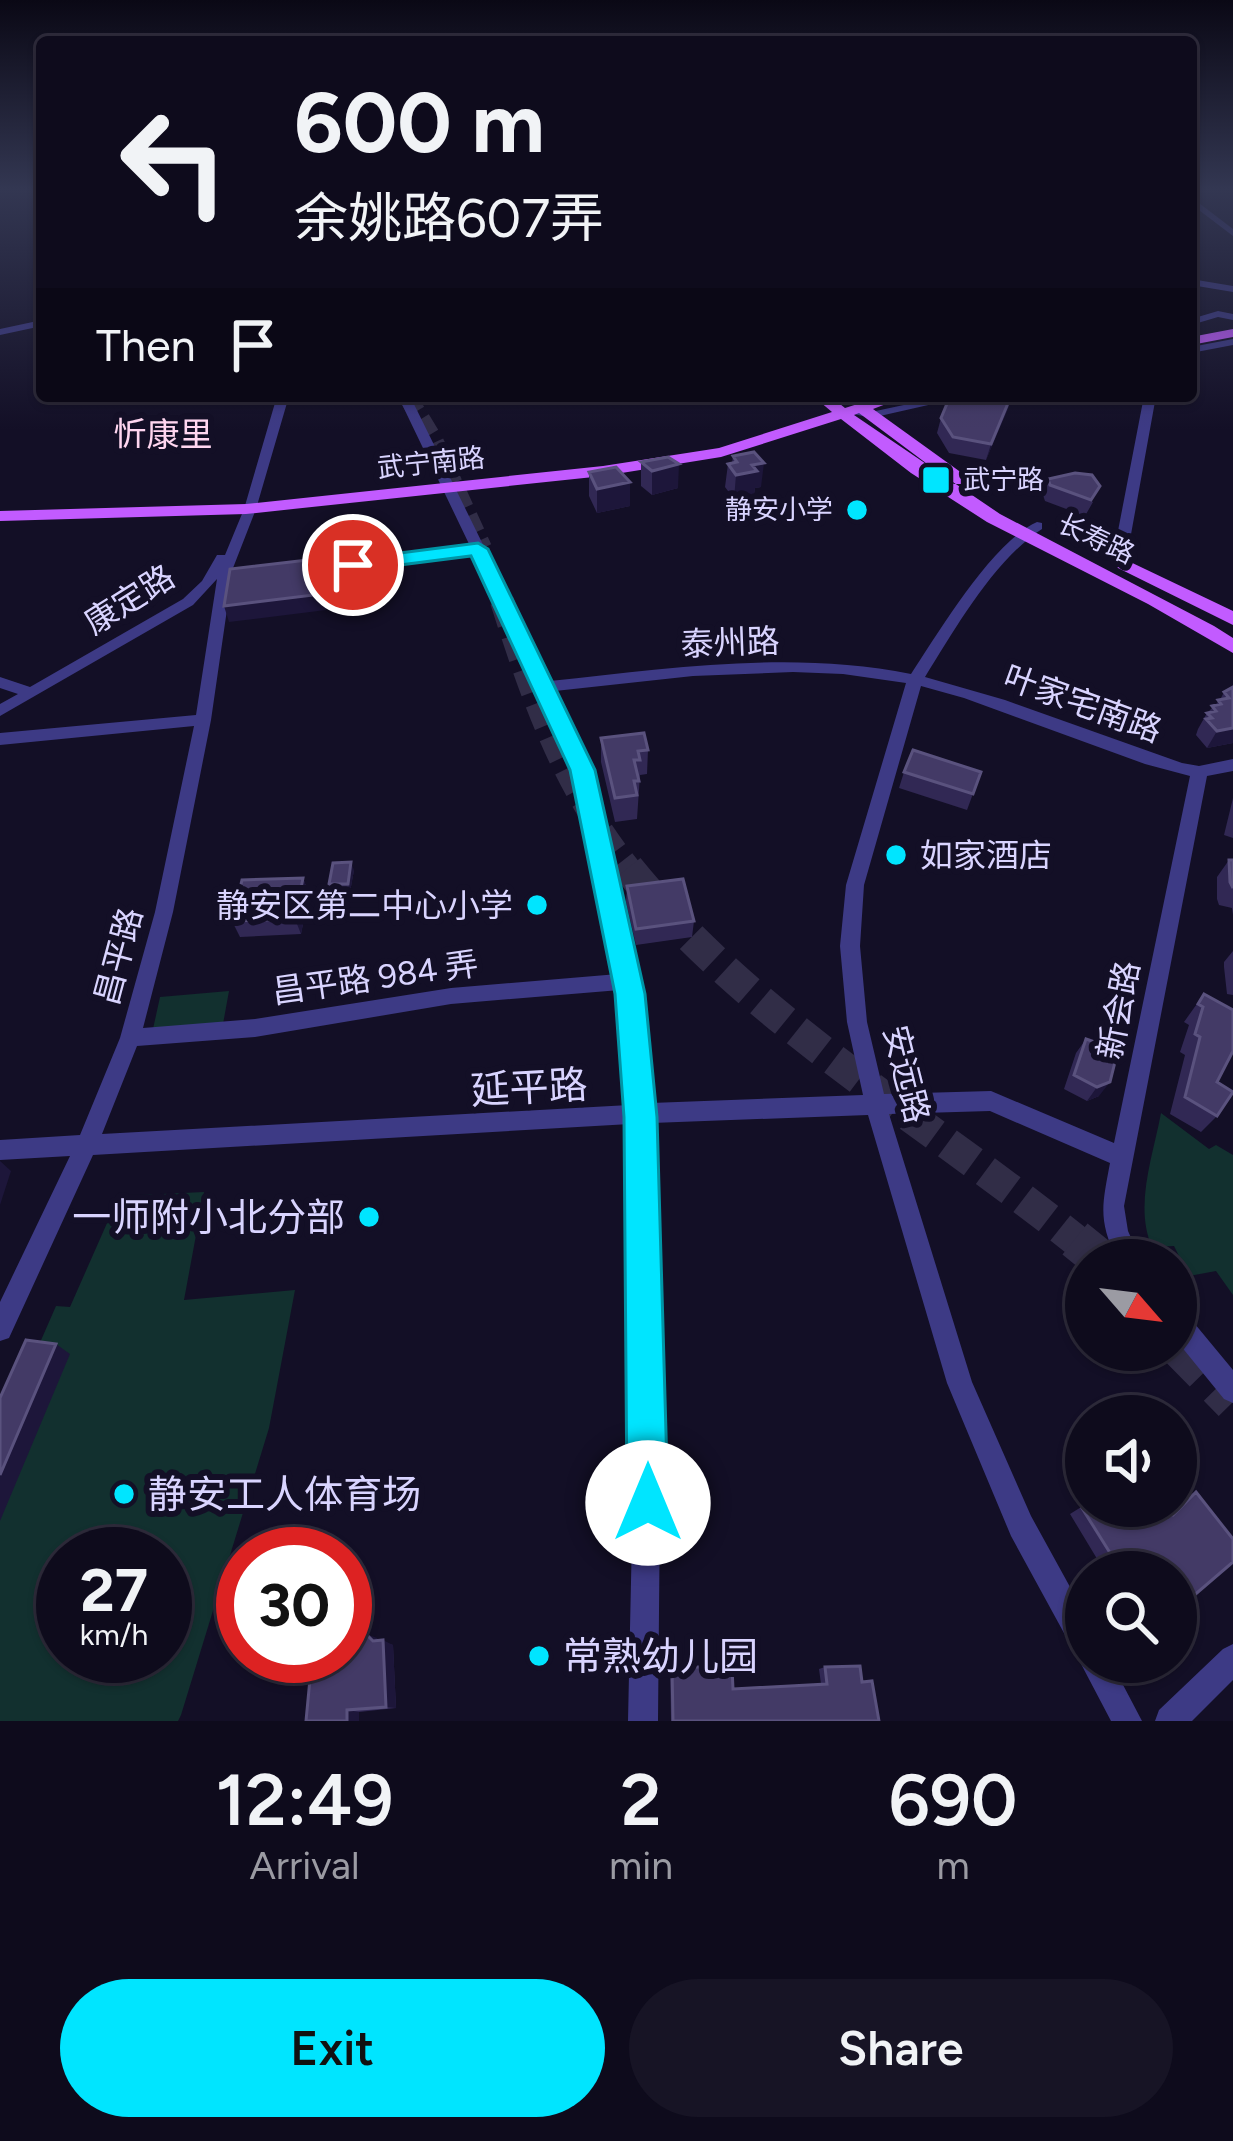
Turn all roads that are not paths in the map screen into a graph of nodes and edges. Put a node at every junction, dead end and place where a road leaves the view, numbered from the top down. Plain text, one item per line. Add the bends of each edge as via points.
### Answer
1 (1197, 282) edge
2 (1233, 289) edge
3 (1197, 320) edge
4 (36, 323) edge
5 (1233, 329) edge
6 (0, 332) edge
7 (1197, 335) edge
8 (1197, 347) edge
9 (281, 402) edge
10 (407, 402) edge
11 (845, 402) edge
12 (1149, 402) edge
13 (445, 484) junction
14 (249, 506) junction
15 (0, 512) edge
16 (1030, 530) junction
17 (478, 549) junction
18 (1119, 562) junction
19 (296, 571) edge
20 (248, 575) edge
21 (225, 578) junction
22 (1233, 619) edge
23 (1233, 647) edge
24 (915, 680) junction
25 (0, 682) edge
26 (546, 687) junction
27 (31, 693) junction
28 (0, 711) edge
29 (203, 720) junction
30 (0, 739) edge
31 (1233, 765) edge
32 (1199, 772) junction
33 (628, 981) junction
34 (130, 1038) junction
35 (875, 1103) junction
36 (640, 1117) junction
37 (86, 1147) junction
38 (0, 1150) edge
39 (1122, 1157) junction
40 (1119, 1239) edge
41 (0, 1329) edge
42 (1197, 1347) edge
43 (1233, 1390) edge
44 (1065, 1607) edge
45 (1233, 1659) edge
46 (1106, 1683) edge
47 (644, 1721) edge
48 (1127, 1721) edge
49 (1170, 1721) edge

1 - 2 street
3 - 5 street via 1218,314
4 - 6 street
5 - 7 main road
5 - 8 street
9 - 14 street, 康定路
10 - 13 street
11 - 13 main road, 武宁南路 via 721,452
11 - 16 main road, 长寿路
11 - 16 main road, 长寿路 via 958,497
12 - 18 street
13 - 14 main road, 武宁南路
13 - 17 street
14 - 15 main road, 武宁南路
14 - 21 street, 康定路
14 - 27 street, 康定路 via 220,564 188,602
16 - 18 main road, 长寿路
16 - 23 main road, 长寿路
16 - 24 street, 安远路 via 967,599
17 - 19 street
17 - 26 street
18 - 22 main road, 长寿路
20 - 21 street
21 - 29 street, 昌平路
24 - 26 street, 泰州路 via 740,667
24 - 32 street, 叶家宅南路
24 - 35 street, 安远路 via 856,886 850,946
25 - 27 street
26 - 33 street via 588,790
27 - 28 street, 康定路
29 - 30 street
29 - 34 street, 昌平路
31 - 32 street, 叶家宅南路
32 - 39 street, 新会路
33 - 34 street, 昌平路 984 弄
33 - 36 street
34 - 37 street, 昌平路
35 - 36 street, 延平路
35 - 39 street, 延平路 via 991,1101
35 - 44 street, 安远路 via 960,1383
36 - 37 street, 延平路
36 - 47 street via 648,1396
37 - 38 street, 延平路
37 - 41 street, 昌平路
39 - 40 street, 新会路 via 1113,1206
42 - 43 street
45 - 49 street
46 - 48 street

